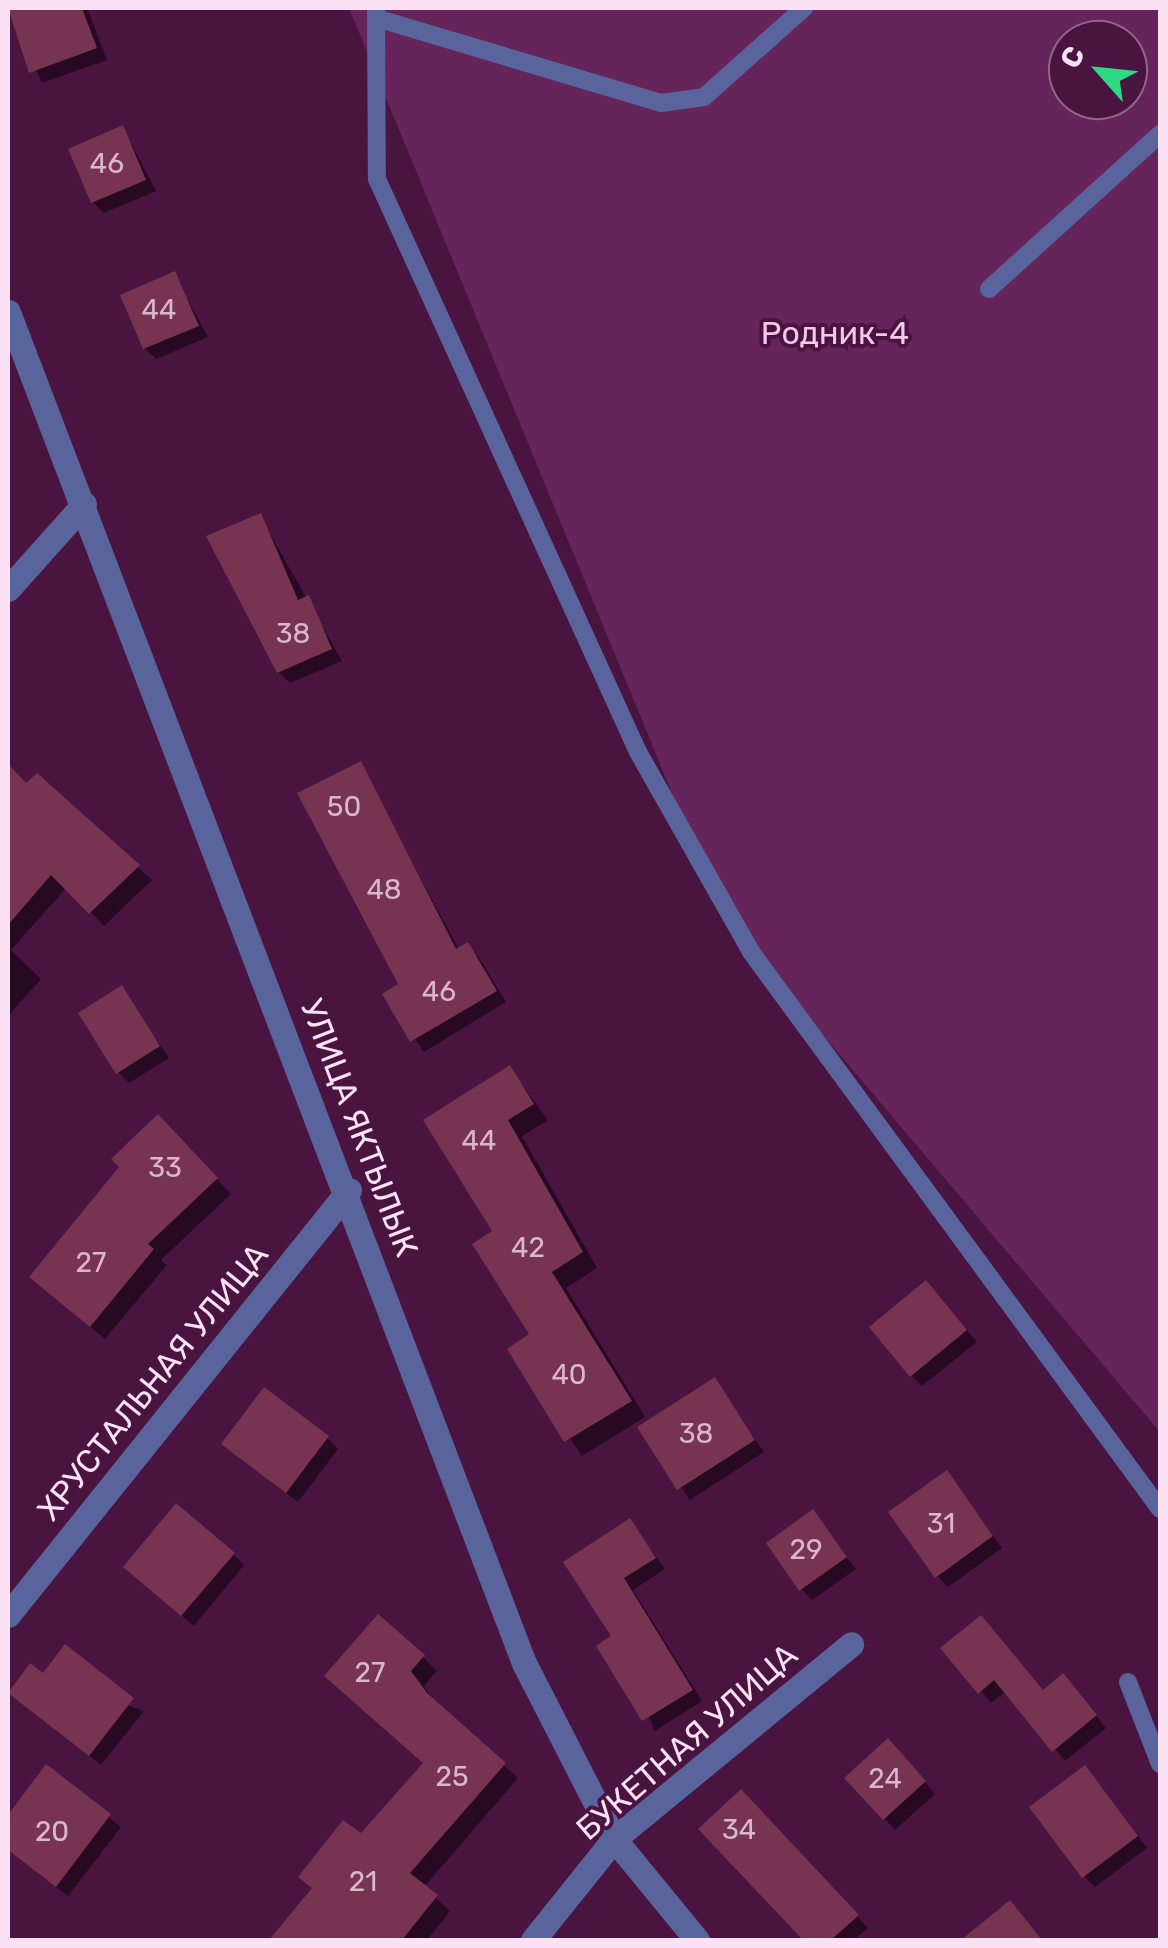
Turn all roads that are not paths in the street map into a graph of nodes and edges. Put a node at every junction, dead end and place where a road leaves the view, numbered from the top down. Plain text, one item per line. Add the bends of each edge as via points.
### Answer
1 (804, 8) edge
2 (376, 13) edge
3 (1160, 134) edge
4 (989, 290) dead end
5 (8, 312) edge
6 (84, 504) junction
7 (8, 589) edge
8 (350, 1190) junction
9 (1160, 1509) edge
10 (8, 1616) edge
11 (850, 1644) dead end
12 (1128, 1682) dead end
13 (1160, 1764) edge
14 (614, 1839) junction
15 (533, 1940) edge
16 (697, 1940) edge

1 - 2 lane via 704,97 661,103
2 - 9 lane via 377,179 638,752 752,952
3 - 4 lane
5 - 6 street, УЛИЦА ЯКТЫЛЫК
6 - 7 street
6 - 8 street, УЛИЦА ЯКТЫЛЫК
8 - 10 street, ХРУСТАЛЬНАЯ УЛИЦА
8 - 14 street, УЛИЦА ЯКТЫЛЫК via 524,1663
11 - 14 street, БУКЕТНАЯ УЛИЦА
12 - 13 lane
14 - 15 street, БУКЕТНАЯ УЛИЦА
14 - 16 street, УЛИЦА ЯКТЫЛЫК

